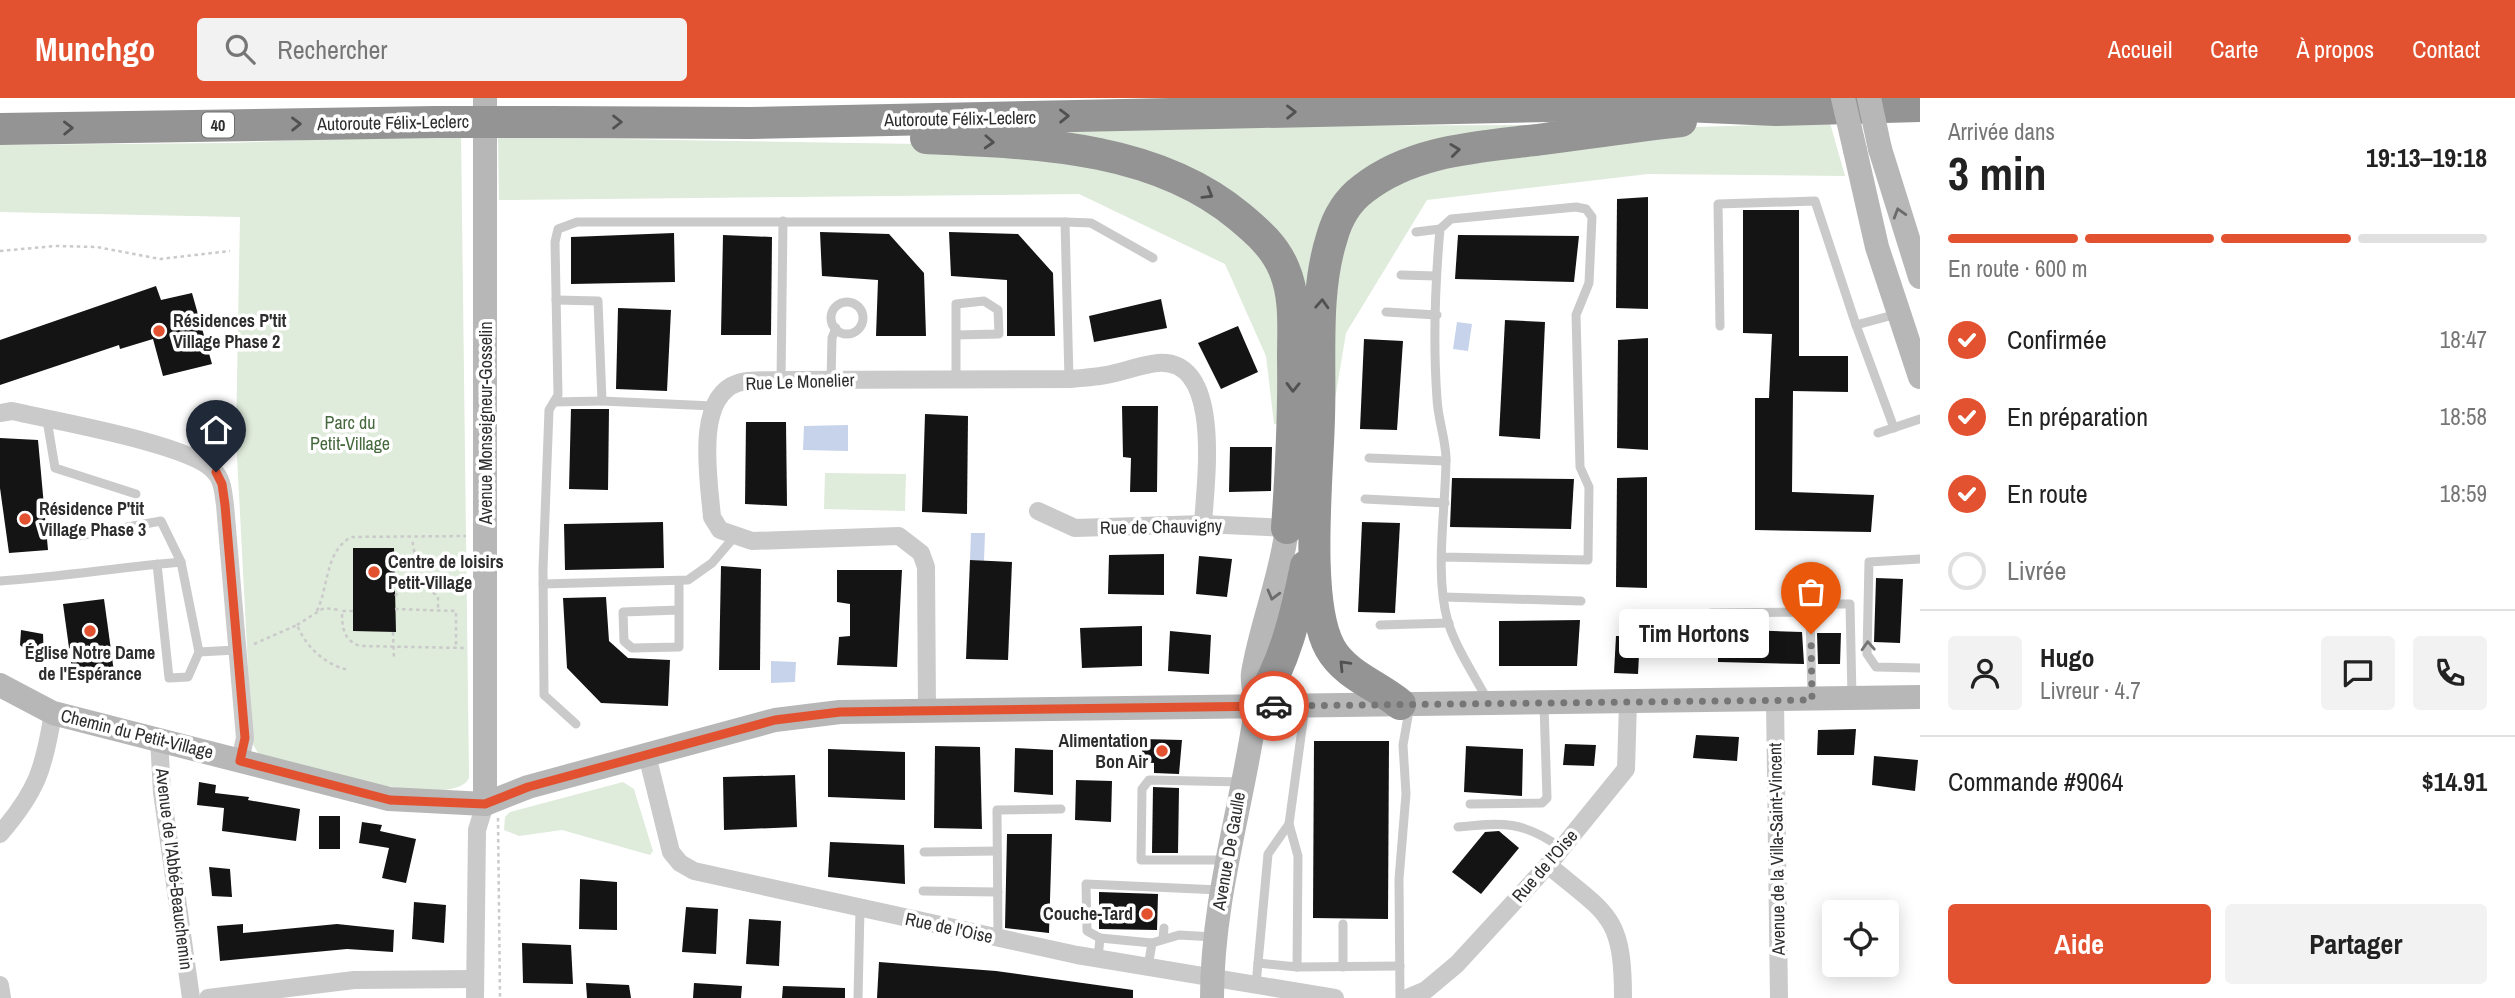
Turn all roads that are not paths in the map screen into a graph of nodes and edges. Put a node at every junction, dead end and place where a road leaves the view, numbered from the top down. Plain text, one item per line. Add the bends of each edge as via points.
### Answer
1 (485, 98) edge
2 (1843, 98) edge
3 (1869, 98) edge
4 (1920, 106) edge
5 (1776, 110) junction
6 (750, 123) junction
7 (0, 129) edge
8 (783, 221) junction
9 (1065, 222) junction
10 (1440, 229) junction
11 (1416, 232) dead end
12 (1153, 258) dead end
13 (1401, 275) dead end
14 (1436, 276) junction
15 (1920, 277) edge
16 (556, 300) junction
17 (1386, 312) dead end
18 (1899, 314) junction
19 (1437, 315) junction
20 (1856, 325) junction
21 (1720, 326) dead end
22 (836, 328) dead end
23 (956, 335) junction
24 (1920, 377) edge
25 (956, 379) junction
26 (1069, 379) junction
27 (781, 380) junction
28 (831, 380) junction
29 (602, 401) junction
30 (554, 402) junction
31 (713, 406) junction
32 (0, 413) edge
33 (1920, 419) edge
34 (47, 420) junction
35 (1894, 428) junction
36 (1878, 433) dead end
37 (1369, 458) dead end
38 (1446, 461) junction
39 (136, 494) dead end
40 (1365, 499) dead end
41 (1445, 503) junction
42 (1038, 511) dead end
43 (1203, 524) junction
44 (1300, 528) junction
45 (78, 536) dead end
46 (735, 536) junction
47 (1443, 557) junction
48 (1920, 559) edge
49 (181, 562) junction
50 (157, 564) junction
51 (0, 581) edge
52 (679, 581) junction
53 (543, 584) junction
54 (1444, 597) junction
55 (1581, 601) dead end
56 (1821, 604) dead end
57 (679, 610) junction
58 (1711, 613) dead end
59 (1449, 624) junction
60 (1380, 625) dead end
61 (236, 650) junction
62 (199, 652) junction
63 (1920, 668) edge
64 (0, 685) edge
65 (1920, 697) edge
66 (1852, 699) junction
67 (1775, 700) junction
68 (1812, 700) junction
69 (1490, 703) junction
70 (1544, 703) junction
71 (1629, 703) junction
72 (1405, 704) junction
73 (1305, 705) junction
74 (1257, 706) junction
75 (927, 709) junction
76 (53, 713) junction
77 (576, 724) dead end
78 (159, 739) junction
79 (647, 755) junction
80 (240, 761) junction
81 (1242, 782) junction
82 (489, 802) junction
83 (1470, 804) dead end
84 (1061, 809) dead end
85 (1289, 824) junction
86 (1458, 827) dead end
87 (0, 834) edge
88 (1561, 848) junction
89 (997, 851) junction
90 (924, 852) dead end
91 (1226, 860) junction
92 (1548, 865) junction
93 (1166, 887) junction
94 (1181, 888) junction
95 (1222, 890) junction
96 (923, 891) dead end
97 (998, 892) junction
98 (1165, 900) dead end
99 (1181, 901) dead end
100 (860, 909) junction
101 (1342, 924) dead end
102 (1164, 928) dead end
103 (1215, 937) junction
104 (1100, 938) junction
105 (998, 939) junction
106 (1163, 939) junction
107 (1152, 943) junction
108 (1098, 958) junction
109 (1258, 963) junction
110 (1400, 966) junction
111 (1148, 967) junction
112 (1297, 967) junction
113 (1343, 967) junction
114 (475, 979) junction
115 (0, 985) edge
116 (1256, 985) junction
117 (1212, 988) edge
118 (2, 998) edge
119 (191, 998) edge
120 (208, 998) edge
121 (475, 998) edge
122 (858, 998) edge
123 (1335, 998) edge
124 (1400, 998) edge
125 (1407, 998) edge
126 (1623, 998) edge
127 (1779, 998) edge

1 - 82 street, Avenue Monseigneur-Gosselin
2 - 18 street, bridge via 1877,247
15 -> 3 street, bridge
4 - 5 highway, Autoroute Félix-Leclerc / 40
6 -> 5 highway, Autoroute Félix-Leclerc / 40 via 1638,104
44 -> 5 highway via 1326,260 1342,211 1360,191 1389,171 1441,152
7 -> 6 highway, Autoroute Félix-Leclerc / 40, bridge via 436,121
6 -> 44 highway via 1048,146 1123,159 1181,178 1226,205 1276,253 1293,302 1292,461
8 - 9 lane
8 - 16 lane via 577,222 558,229
8 - 27 lane
9 - 12 lane via 1091,223
9 - 26 lane
10 - 11 lane
10 - 14 lane
10 - 47 lane via 1451,219 1576,207 1586,209 1592,217 1589,283 1576,315 1580,467 1589,487 1588,560
13 - 14 lane
14 - 19 lane
16 - 29 lane via 598,301
16 - 30 lane via 558,395
17 - 19 lane
18 - 20 lane
18 - 24 street
19 - 38 lane via 1438,415
20 - 21 lane via 1815,201 1718,204
20 - 35 lane
22 - 28 lane
23 - 23 lane via 956,304 984,301 998,310 999,334
23 - 25 lane
25 - 26 street, Rue Le Monelier
25 - 28 street, Rue Le Monelier
26 - 43 street, Rue Le Monelier via 1158,363 1172,364 1197,385 1207,435
27 - 28 street, Rue Le Monelier
27 - 31 street, Rue Le Monelier via 738,383 724,391
29 - 30 lane
29 - 31 lane
30 - 53 lane via 549,410
31 - 46 street via 708,421 712,517 720,530
32 - 34 street via 12,411
33 - 35 lane
34 - 39 lane via 55,468
34 - 61 street via 187,453 216,472 225,505
35 - 36 lane
37 - 38 lane
38 - 41 lane
40 - 41 lane
41 - 47 lane
42 - 43 street, Rue de Chauvigny via 1075,528
43 - 44 street, Rue de Chauvigny
72 -> 44 highway via 1347,670 1330,649
44 - 74 highway via 1299,603 1275,679
45 - 49 lane via 161,522
46 - 52 lane via 712,563
46 - 75 street via 751,541 899,536 912,544 926,567
47 - 54 lane
63 -> 48 lane via 1876,667 1867,654 1869,562
49 - 50 lane
49 - 62 lane
50 - 51 lane
50 - 62 lane via 169,678 188,677
52 - 53 lane
52 - 57 lane
53 - 77 lane via 544,695
54 - 55 lane
54 - 59 lane
56 - 66 lane via 1850,604
57 - 57 lane via 679,647 632,648 624,640 623,612
58 - 68 lane via 1810,612
59 - 60 lane
59 - 69 lane
61 - 62 lane
61 - 80 street via 245,738
64 - 76 street, Chemin du Petit-Village
65 - 66 street
66 - 68 street
67 - 68 street
67 - 71 street
67 - 127 street, Avenue de la Villa-Saint-Vincent
69 - 70 street
69 - 72 street
70 - 71 street
70 - 83 lane via 1547,798 1542,803
71 - 88 street, Rue de l'Oise via 1626,769
72 - 73 street
72 - 110 lane
73 - 74 street
73 - 85 lane
74 - 75 street
74 - 81 street, Avenue De Gaulle
75 - 79 street via 775,720
76 - 78 street, Chemin du Petit-Village
76 - 87 street via 45,761 33,790
78 - 80 street, Chemin du Petit-Village
78 - 119 street, Avenue de l'Abbé-Beauchemin via 162,792
79 - 82 street
79 - 100 street, Rue de l'Oise via 671,852 680,863 729,880
80 - 82 street, Chemin du Petit-Village via 390,800
81 - 91 street, Avenue De Gaulle
81 - 91 lane via 1149,780 1142,789 1141,860
82 - 114 street, Avenue Monseigneur-Gosselin via 477,830
84 - 89 lane via 997,810
85 - 109 lane via 1268,854
85 - 112 lane via 1298,856
86 - 88 lane via 1495,822 1539,832
88 - 92 street, Rue de l'Oise
89 - 90 lane
89 - 97 lane
91 - 95 street, Avenue De Gaulle
92 - 125 street, Rue de l'Oise via 1457,964 1426,990
92 - 126 street via 1605,912 1615,928 1622,947
93 - 94 lane
93 - 98 lane
93 - 104 lane via 1086,884 1087,931
94 - 95 lane
94 - 99 lane
95 - 103 street, Avenue De Gaulle
96 - 97 lane
97 - 105 lane
100 - 105 street, Rue de l'Oise
100 - 122 lane
101 - 113 lane
102 - 106 lane
103 - 106 lane via 1179,932
103 - 117 street, Avenue De Gaulle
104 - 107 lane
104 - 108 lane
105 - 108 street, Rue de l'Oise
106 - 107 lane
107 - 111 lane
108 - 111 street, Rue de l'Oise
109 - 112 lane
109 - 116 lane
110 - 113 lane
110 - 124 lane
111 - 117 street, Rue de l'Oise
112 - 113 lane
114 - 120 street via 354,980
114 - 121 street, Avenue Monseigneur-Gosselin
115 - 118 street
116 - 117 street, Rue de l'Oise
116 - 123 street, Rue de l'Oise

